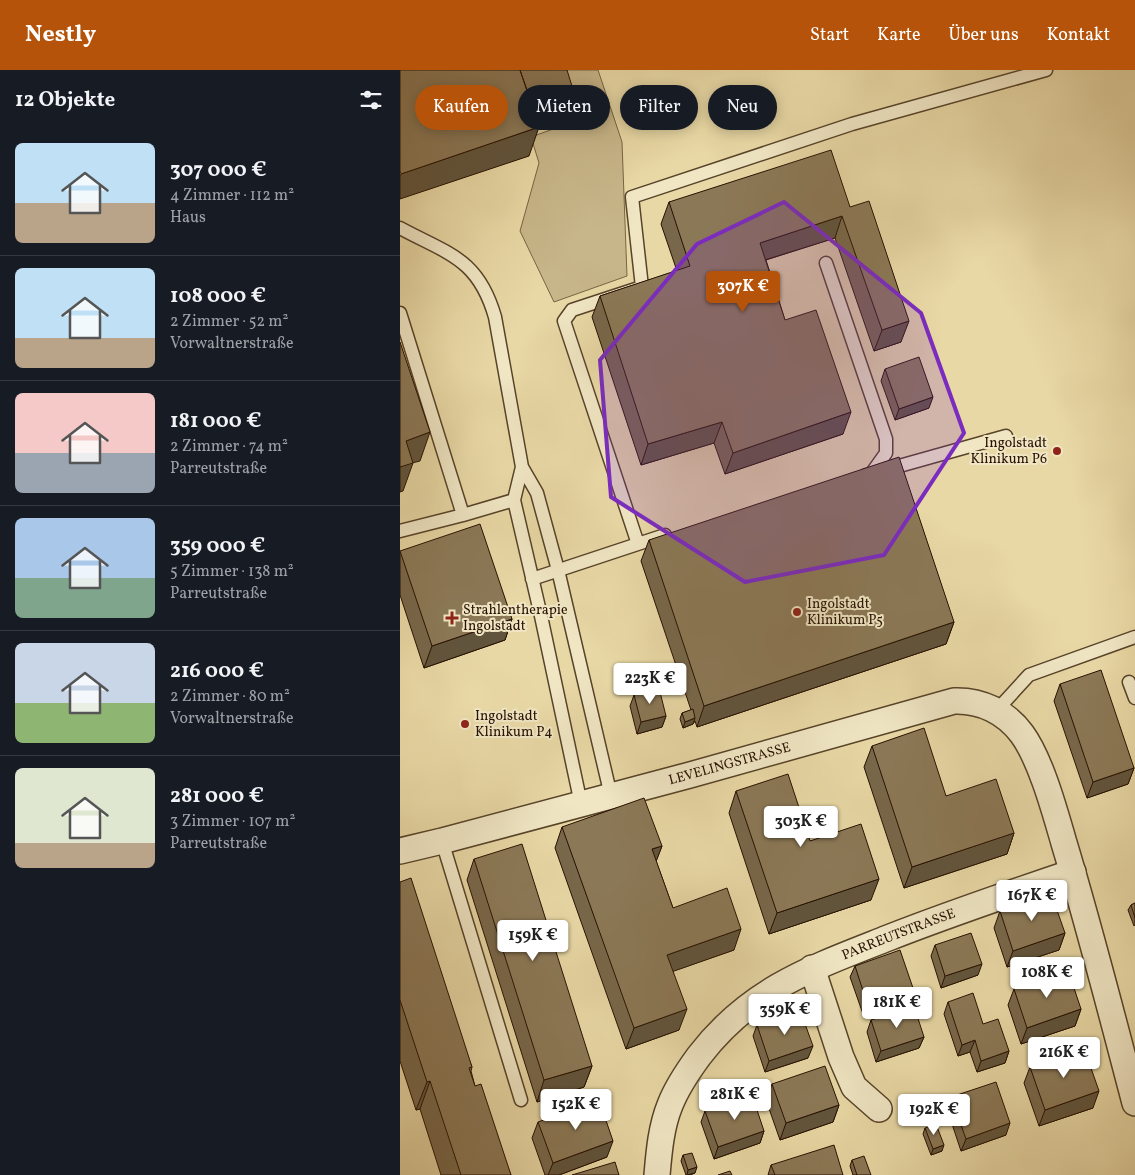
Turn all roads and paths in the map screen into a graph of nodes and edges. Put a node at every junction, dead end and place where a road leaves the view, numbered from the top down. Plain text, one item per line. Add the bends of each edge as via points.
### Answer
1 (1046, 70) edge
2 (400, 228) edge
3 (826, 263) dead end
4 (400, 313) edge
5 (1006, 436) dead end
6 (886, 453) junction
7 (522, 467) junction
8 (898, 467) junction
9 (870, 474) junction
10 (852, 479) edge
11 (514, 500) junction
12 (463, 515) junction
13 (400, 531) edge
14 (675, 532) edge
15 (638, 544) junction
16 (558, 570) junction
17 (532, 579) junction
18 (1135, 637) edge
19 (1129, 682) dead end
20 (1135, 698) edge
21 (998, 710) junction
22 (611, 796) junction
23 (581, 804) junction
24 (442, 842) junction
25 (400, 851) edge
26 (1073, 872) junction
27 (812, 968) junction
28 (1130, 1066) edge
29 (521, 1100) dead end
30 (1135, 1103) edge
31 (879, 1108) dead end
32 (657, 1175) edge

1 - 15 lane via 852,124 632,197 642,286 572,310 564,321
2 - 7 lane via 454,255 479,280 490,299
3 - 6 lane via 886,439
4 - 12 lane
5 - 8 lane
6 - 8 lane
6 - 9 lane
7 - 11 lane
7 - 16 lane via 537,494
8 - 9 lane
9 - 10 lane
11 - 12 lane
11 - 17 lane
12 - 13 lane
14 - 15 lane
15 - 16 lane
16 - 17 lane
16 - 22 lane
17 - 23 lane
18 - 21 lane via 1028,675
19 - 20 lane
21 - 22 street, LEVELINGSTRASSE via 968,701 954,701
21 - 26 street, LEVELINGSTRASSE via 1022,733 1036,759
22 - 23 street, LEVELINGSTRASSE
23 - 24 street, LEVELINGSTRASSE
24 - 25 street, LEVELINGSTRASSE
24 - 29 lane
26 - 27 street, PARREUTSTRASSE via 935,919
26 - 28 street, LEVELINGSTRASSE
27 - 31 street via 854,1087
27 - 32 street, PARREUTSTRASSE via 736,1014 686,1073 669,1105 660,1140
28 - 30 street, LEVELINGSTRASSE

